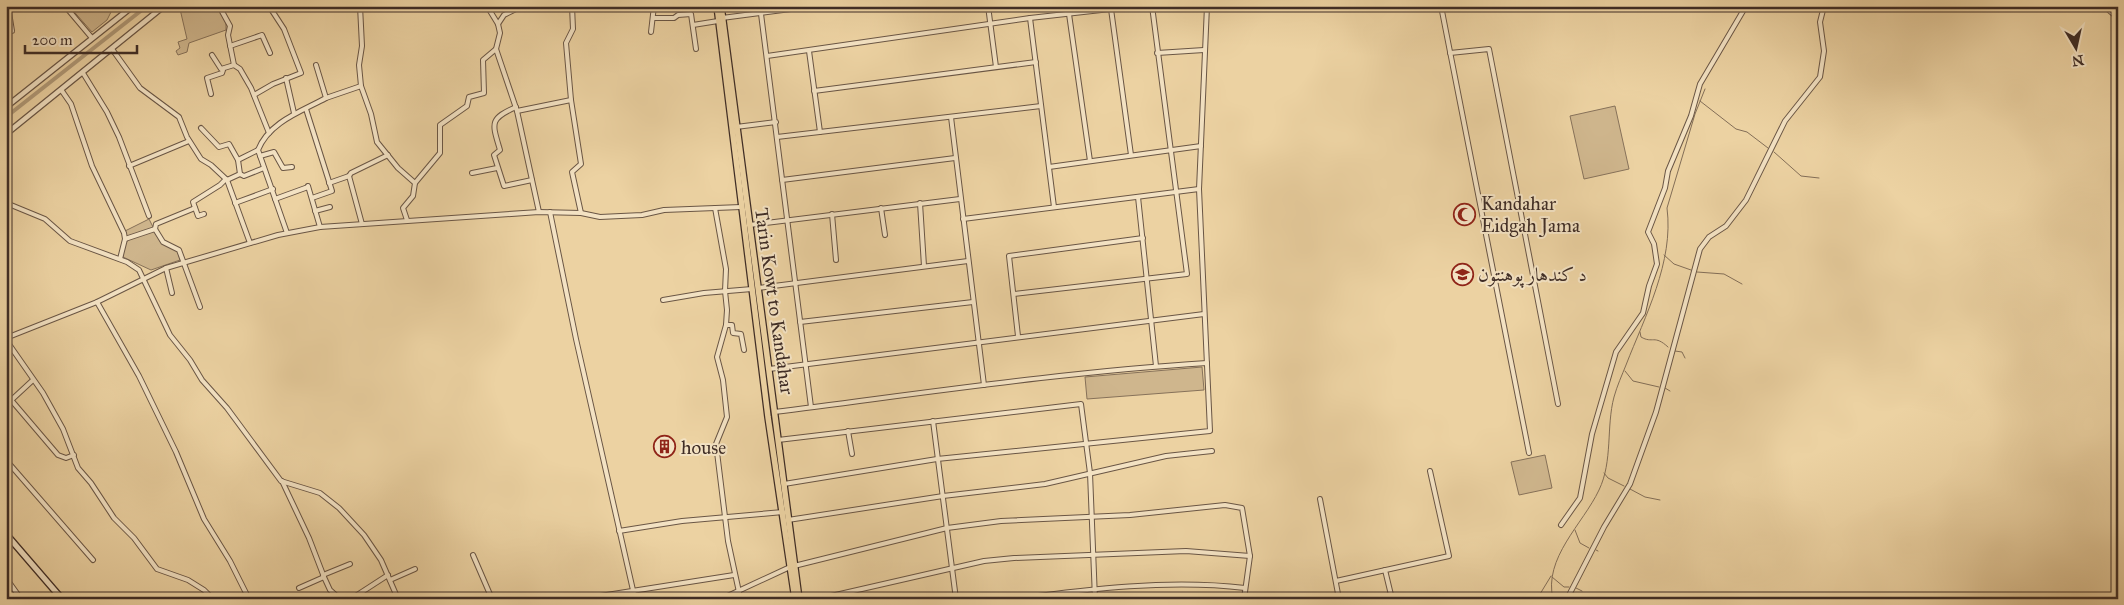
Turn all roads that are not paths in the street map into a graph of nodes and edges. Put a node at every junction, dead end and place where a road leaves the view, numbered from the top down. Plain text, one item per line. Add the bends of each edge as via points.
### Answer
1 (8, 6) edge
2 (65, 6) edge
3 (134, 6) edge
4 (164, 6) edge
5 (219, 6) edge
6 (269, 6) edge
7 (360, 6) edge
8 (487, 6) edge
9 (522, 6) edge
10 (572, 6) edge
11 (654, 6) edge
12 (717, 6) edge
13 (721, 6) edge
14 (760, 6) edge
15 (814, 6) edge
16 (988, 6) edge
17 (1137, 6) edge
18 (1152, 6) edge
19 (1202, 6) edge
20 (1207, 6) edge
21 (1440, 6) edge
22 (1746, 6) edge
23 (1824, 6) edge
24 (2104, 6) edge
25 (1110, 9) junction
26 (761, 14) junction
27 (1070, 14) junction
28 (654, 18) junction
29 (1030, 18) junction
30 (2118, 18) edge
31 (720, 20) junction
32 (498, 24) junction
33 (693, 24) junction
34 (990, 24) junction
35 (651, 32) dead end
36 (6, 34) edge
37 (92, 38) junction
38 (230, 46) junction
39 (112, 49) junction
40 (696, 49) dead end
41 (496, 50) junction
42 (1204, 50) junction
43 (809, 51) junction
44 (1157, 53) junction
45 (1450, 53) junction
46 (270, 54) dead end
47 (212, 55) dead end
48 (767, 56) junction
49 (1036, 62) junction
50 (234, 65) junction
51 (316, 65) dead end
52 (996, 67) junction
53 (223, 70) junction
54 (83, 73) junction
55 (286, 78) junction
56 (361, 86) junction
57 (62, 90) junction
58 (814, 91) junction
59 (211, 94) dead end
60 (254, 95) junction
61 (326, 98) junction
62 (571, 100) junction
63 (1041, 106) junction
64 (6, 107) edge
65 (306, 109) junction
66 (517, 109) junction
67 (294, 113) junction
68 (951, 117) junction
69 (776, 122) junction
70 (734, 127) junction
71 (201, 128) dead end
72 (820, 132) junction
73 (269, 133) junction
74 (6, 134) edge
75 (777, 137) junction
76 (189, 141) junction
77 (1200, 146) junction
78 (258, 150) junction
79 (1171, 150) junction
80 (388, 155) junction
81 (260, 156) junction
82 (1131, 156) junction
83 (955, 158) junction
84 (238, 160) junction
85 (1090, 161) junction
86 (129, 166) junction
87 (292, 167) dead end
88 (1049, 167) junction
89 (264, 168) junction
90 (497, 168) junction
91 (472, 173) dead end
92 (240, 174) junction
93 (348, 176) junction
94 (226, 179) junction
95 (532, 180) junction
96 (782, 180) junction
97 (329, 183) junction
98 (415, 183) junction
99 (273, 189) junction
100 (1199, 189) junction
101 (1177, 192) junction
102 (1138, 197) junction
103 (312, 198) junction
104 (960, 199) junction
105 (6, 200) edge
106 (275, 200) junction
107 (235, 202) junction
108 (920, 203) junction
109 (741, 207) junction
110 (1054, 207) junction
111 (195, 208) junction
112 (330, 208) dead end
113 (715, 208) junction
114 (881, 208) junction
115 (315, 211) junction
116 (539, 212) junction
117 (550, 212) junction
118 (581, 213) junction
119 (204, 214) dead end
120 (832, 214) junction
121 (149, 216) dead end
122 (963, 219) junction
123 (407, 220) junction
124 (788, 220) junction
125 (362, 224) junction
126 (749, 225) junction
127 (320, 227) junction
128 (154, 229) junction
129 (287, 233) junction
130 (885, 235) dead end
131 (1143, 238) junction
132 (125, 239) junction
133 (250, 243) junction
134 (120, 259) junction
135 (836, 260) dead end
136 (968, 261) junction
137 (182, 263) junction
138 (924, 266) junction
139 (166, 268) junction
140 (143, 278) junction
141 (1147, 279) junction
142 (795, 283) junction
143 (755, 288) junction
144 (725, 291) junction
145 (172, 293) dead end
146 (1014, 294) junction
147 (663, 300) dead end
148 (97, 302) junction
149 (973, 302) junction
150 (200, 307) dead end
151 (1204, 314) junction
152 (1152, 319) junction
153 (800, 322) junction
154 (726, 325) junction
155 (1018, 336) junction
156 (6, 339) edge
157 (979, 341) junction
158 (744, 350) dead end
159 (806, 363) junction
160 (1207, 363) junction
161 (1156, 366) junction
162 (768, 369) junction
163 (33, 380) junction
164 (984, 385) junction
165 (6, 394) edge
166 (11, 400) junction
167 (1558, 404) dead end
168 (6, 405) edge
169 (811, 407) junction
170 (774, 412) junction
171 (772, 421) junction
172 (933, 421) junction
173 (848, 431) junction
174 (778, 440) junction
175 (1086, 445) junction
176 (1212, 451) dead end
177 (1529, 453) dead end
178 (852, 454) dead end
179 (74, 455) junction
180 (938, 459) junction
181 (6, 460) edge
182 (1430, 471) dead end
183 (1090, 473) junction
184 (281, 481) junction
185 (784, 484) junction
186 (943, 496) junction
187 (1320, 499) dead end
188 (783, 512) junction
189 (725, 517) junction
190 (1092, 518) junction
191 (788, 520) junction
192 (1561, 525) dead end
193 (947, 528) junction
194 (619, 531) junction
195 (6, 534) edge
196 (12, 541) junction
197 (6, 546) edge
198 (473, 555) dead end
199 (1094, 555) junction
200 (1250, 556) junction
201 (93, 560) dead end
202 (350, 564) dead end
203 (792, 567) junction
204 (952, 568) junction
205 (415, 569) dead end
206 (1385, 570) junction
207 (734, 575) junction
208 (323, 576) junction
209 (6, 578) edge
210 (389, 578) junction
211 (1336, 581) junction
212 (299, 588) dead end
213 (1245, 588) junction
214 (1096, 590) junction
215 (634, 591) junction
216 (739, 592) junction
217 (21, 599) edge
218 (62, 599) edge
219 (213, 599) edge
220 (249, 599) edge
221 (340, 599) edge
222 (351, 599) edge
223 (398, 599) edge
224 (492, 599) edge
225 (581, 599) edge
226 (635, 599) edge
227 (721, 599) edge
228 (795, 599) edge
229 (799, 599) edge
230 (818, 599) edge
231 (956, 599) edge
232 (1014, 599) edge
233 (1095, 599) edge
234 (1244, 599) edge
235 (1339, 599) edge
236 (1392, 599) edge
237 (1567, 599) edge

1 - 36 street via 12,31
2 - 37 street
3 - 37 street
4 - 39 street
5 - 38 street via 230,26
6 - 55 street via 284,30 301,71
7 - 56 street
8 - 32 street
9 - 32 street via 504,15
10 - 62 street via 573,29 566,43
11 - 28 street
12 - 31 main road, Tarin Kowt to Kandahar
13 - 31 main road, Tarin Kowt to Kandahar
14 - 26 street
15 - 26 street
16 - 34 street
17 - 25 street
18 - 44 street
19 - 20 street
20 - 42 street
21 - 45 street
22 - 192 street via 1700,84 1691,116 1668,171 1648,232 1654,244 1657,264 1643,314 1616,352 1592,434 1580,498
23 - 237 street via 1820,22 1824,51 1820,77 1785,121 1746,200 1726,226 1700,249 1656,412 1630,484
24 - 30 street
25 - 27 street
25 - 82 street
26 - 31 street
26 - 48 street
27 - 29 street
27 - 85 street
28 - 33 street via 690,14
28 - 35 street
29 - 34 street
29 - 49 street
31 - 33 street
31 - 70 main road, Tarin Kowt to Kandahar
32 - 41 street via 500,33
33 - 40 street
34 - 43 street
34 - 52 street
37 - 64 street
38 - 46 street via 262,35
38 - 50 street
39 - 54 street
39 - 76 street via 140,88 179,118
41 - 66 street
41 - 98 street via 483,60 484,93 469,97 467,106 440,124 440,152
42 - 44 street
42 - 77 street
43 - 48 street
43 - 58 street
44 - 79 street
45 - 167 street via 1489,49
45 - 177 street
47 - 53 street
48 - 69 street
49 - 52 street
49 - 63 street
50 - 53 street
50 - 60 street via 240,69
51 - 61 street
52 - 58 street
53 - 59 street via 207,78
54 - 57 street
54 - 86 street via 107,112
55 - 60 street
55 - 67 street
56 - 61 street
56 - 80 street via 377,142
57 - 74 street
57 - 132 street via 71,104 92,166
58 - 72 street
60 - 73 street
61 - 65 street
62 - 66 street
62 - 118 street via 581,164 572,172
63 - 68 street
63 - 88 street
65 - 67 street
65 - 97 street
66 - 90 street via 499,114 495,119 500,150 494,155
66 - 95 street
67 - 73 street
68 - 72 street
68 - 83 street
69 - 70 street
69 - 75 street
70 - 109 main road, Tarin Kowt to Kandahar
70 - 126 main road, Tarin Kowt to Kandahar
71 - 84 street via 219,147 229,144
72 - 75 street
73 - 78 street
75 - 96 street
76 - 86 street
76 - 94 street via 200,159
77 - 79 street
77 - 100 street
78 - 81 street
78 - 84 street
79 - 82 street
79 - 101 street
80 - 93 street
80 - 98 street
81 - 87 street via 274,152 282,168
81 - 89 street
82 - 85 street
83 - 96 street
83 - 104 street
84 - 92 street
85 - 88 street
86 - 121 street
88 - 110 street
89 - 92 street via 244,176
89 - 99 street
90 - 91 street
90 - 95 street via 505,187
92 - 94 street
93 - 97 street
93 - 125 street
94 - 107 street
94 - 111 street via 193,202
95 - 116 street
96 - 124 street
97 - 103 street via 331,192
98 - 123 street via 413,196 404,208
99 - 106 street
99 - 107 street
100 - 101 street
100 - 151 street
101 - 102 street
101 - 141 street via 1187,274
102 - 110 street
102 - 131 street
103 - 106 street via 308,187
103 - 115 street
104 - 108 street
104 - 122 street
105 - 134 street via 45,219 70,241
106 - 129 street
107 - 133 street
108 - 114 street
108 - 138 street
109 - 113 street
109 - 143 main road, Tarin Kowt to Kandahar
110 - 122 street
111 - 119 street via 198,216
111 - 128 street via 156,224
112 - 115 street
113 - 118 street via 600,217
113 - 144 street via 726,270
114 - 120 street
114 - 130 street
115 - 127 street
116 - 117 street
116 - 123 street
117 - 118 street
117 - 194 street
120 - 124 street
120 - 135 street
122 - 136 street
123 - 125 street
124 - 126 street
124 - 142 street
125 - 127 street
126 - 143 main road, Tarin Kowt to Kandahar
127 - 129 street
128 - 132 street
128 - 137 street via 163,242 179,250
129 - 133 street
131 - 141 street
131 - 146 street via 1009,256
132 - 134 street
133 - 137 street
134 - 140 street via 139,270
136 - 138 street
136 - 149 street
137 - 139 street
137 - 150 street
138 - 142 street
139 - 140 street
139 - 145 street
140 - 148 street
140 - 184 street via 170,335
141 - 146 street
141 - 152 street
142 - 143 street
142 - 153 street
143 - 144 street
143 - 162 main road, Tarin Kowt to Kandahar
143 - 171 main road, Tarin Kowt to Kandahar
144 - 147 street
144 - 154 street
146 - 155 street
148 - 156 street
148 - 220 street via 176,452 204,519
149 - 153 street
149 - 157 street
151 - 152 street
151 - 160 street
152 - 155 street
152 - 161 street
153 - 159 street
154 - 158 street via 732,324 734,333 741,334
154 - 189 street via 717,357 724,380 728,417 716,444
155 - 157 street
156 - 163 street
157 - 159 street
157 - 164 street
159 - 162 street
159 - 169 street
160 - 161 street
160 - 175 street via 1210,431
161 - 164 street
162 - 170 main road, Tarin Kowt to Kandahar
163 - 166 street
163 - 179 street via 63,429
164 - 169 street
165 - 166 street
166 - 168 street
166 - 179 street via 58,455 66,458
169 - 170 street
170 - 171 main road, Tarin Kowt to Kandahar
171 - 174 main road, Tarin Kowt to Kandahar
171 - 188 main road, Tarin Kowt to Kandahar
172 - 173 street
172 - 175 street via 1081,404
172 - 180 street
173 - 174 street
173 - 178 street
174 - 185 main road, Tarin Kowt to Kandahar
175 - 180 street
175 - 183 street
176 - 183 street via 1166,456
179 - 219 street via 78,468 114,518 157,569 188,580
180 - 185 street
180 - 186 street
181 - 201 street
182 - 206 street via 1449,556
183 - 186 street via 1045,484
183 - 190 street
184 - 208 street via 309,538
184 - 210 street via 320,493 339,508 382,560
185 - 191 main road, Tarin Kowt to Kandahar
186 - 191 street
186 - 193 street
187 - 211 street
188 - 189 street
188 - 203 main road, Tarin Kowt to Kandahar
189 - 194 street
189 - 207 street
190 - 193 street via 1001,521
190 - 199 street
190 - 200 street via 1225,505 1242,508
191 - 203 main road, Tarin Kowt to Kandahar
193 - 203 street
193 - 204 street
194 - 215 street
195 - 196 main road
196 - 197 street
196 - 218 main road
198 - 224 street
199 - 200 street via 1186,551
199 - 204 street via 1014,558
199 - 214 street
200 - 213 street
202 - 208 street
203 - 216 street
203 - 228 main road, Tarin Kowt to Kandahar
203 - 229 main road, Tarin Kowt to Kandahar
204 - 230 street
204 - 231 street
205 - 210 street
206 - 211 street
206 - 236 street
207 - 215 street
207 - 216 street
208 - 212 street
208 - 221 street via 330,590
209 - 217 street
210 - 222 street
210 - 223 street
211 - 235 street
213 - 214 street via 1192,584
213 - 234 street
214 - 232 street
214 - 233 street
215 - 225 street
215 - 226 street
216 - 227 street

